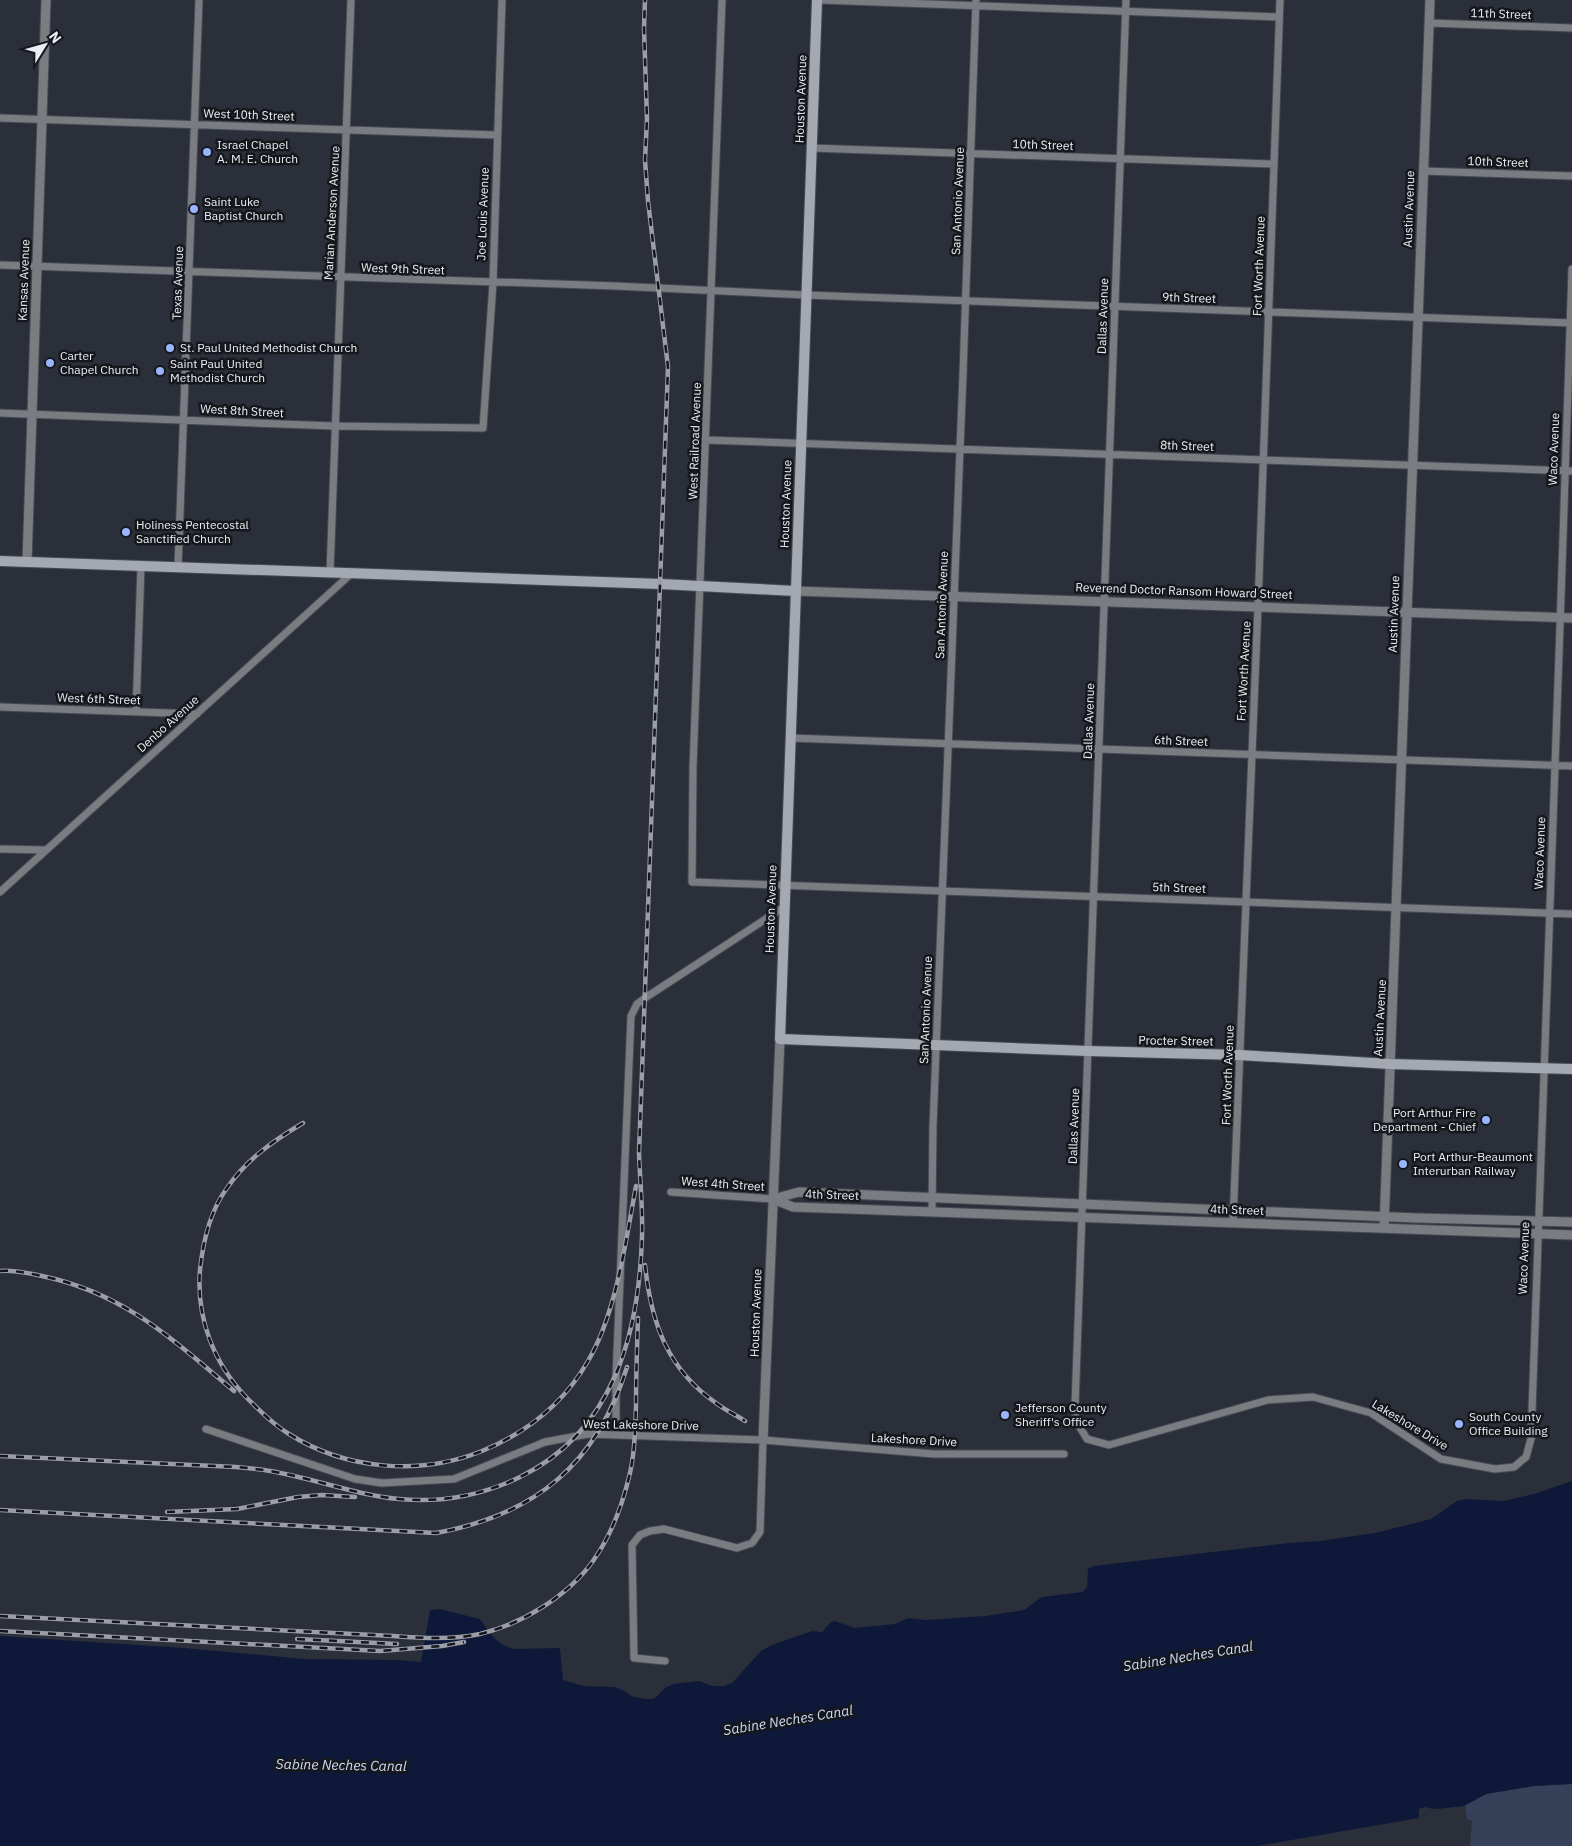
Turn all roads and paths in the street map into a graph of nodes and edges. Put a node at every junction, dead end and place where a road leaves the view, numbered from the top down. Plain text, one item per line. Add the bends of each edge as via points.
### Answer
1 (46, 0) edge
2 (200, 0) edge
3 (351, 0) edge
4 (502, 0) edge
5 (722, 0) edge
6 (819, 0) edge
7 (1126, 0) edge
8 (1280, 0) edge
9 (1430, 0) edge
10 (976, 3) edge
11 (1126, 11) junction
12 (1279, 17) junction
13 (1429, 23) junction
14 (1572, 28) edge
15 (0, 118) edge
16 (42, 120) junction
17 (195, 124) junction
18 (347, 130) junction
19 (497, 135) junction
20 (811, 148) junction
21 (971, 154) junction
22 (1121, 159) junction
23 (1274, 164) junction
24 (1423, 171) junction
25 (1572, 176) edge
26 (0, 265) edge
27 (37, 266) junction
28 (1572, 269) edge
29 (190, 272) junction
30 (340, 278) junction
31 (493, 283) junction
32 (711, 292) junction
33 (806, 295) junction
34 (966, 301) junction
35 (1115, 306) junction
36 (1268, 312) junction
37 (1418, 317) junction
38 (1571, 323) edge
39 (0, 413) edge
40 (32, 414) junction
41 (184, 419) junction
42 (334, 426) junction
43 (483, 428) joint
44 (706, 440) junction
45 (800, 443) junction
46 (960, 449) junction
47 (1110, 454) junction
48 (1263, 460) junction
49 (1412, 465) junction
50 (1568, 471) edge
51 (0, 561) edge
52 (27, 562) junction
53 (141, 566) junction
54 (178, 567) junction
55 (330, 573) junction
56 (352, 573) junction
57 (701, 586) junction
58 (795, 591) junction
59 (953, 596) junction
60 (1106, 601) junction
61 (1258, 606) junction
62 (1407, 612) junction
63 (1561, 618) junction
64 (1572, 618) edge
65 (0, 706) edge
66 (136, 712) junction
67 (197, 714) junction
68 (790, 738) junction
69 (947, 743) junction
70 (1100, 749) junction
71 (1251, 754) junction
72 (1401, 760) junction
73 (1554, 766) junction
74 (1572, 766) edge
75 (0, 849) edge
76 (46, 850) junction
77 (692, 882) joint
78 (784, 886) junction
79 (942, 891) junction
80 (0, 892) edge
81 (1094, 896) junction
82 (1245, 902) junction
83 (784, 907) junction
84 (1397, 908) junction
85 (1549, 914) junction
86 (1572, 914) edge
87 (780, 1039) junction
88 (936, 1046) junction
89 (1088, 1051) junction
90 (1239, 1055) junction
91 (1390, 1064) junction
92 (1542, 1068) junction
93 (1572, 1069) edge
94 (671, 1192) dead end
95 (932, 1198) junction
96 (773, 1199) junction
97 (1082, 1203) junction
98 (1234, 1209) junction
99 (932, 1211) junction
100 (1384, 1216) junction
101 (1081, 1217) junction
102 (1536, 1221) junction
103 (1233, 1222) junction
104 (1572, 1222) edge
105 (1384, 1228) junction
106 (1536, 1234) junction
107 (1572, 1235) edge
108 (616, 1420) dead end
109 (206, 1429) dead end
110 (1087, 1439) joint
111 (1531, 1439) joint
112 (763, 1440) junction
113 (1064, 1454) dead end
114 (665, 1661) dead end

1 - 16 street, Kansas Avenue
2 - 17 street, Texas Avenue
3 - 18 street, Marian Anderson Avenue
4 - 19 street, Joe Louis Avenue
5 - 32 street, West Railroad Avenue
6 - 10 street
6 - 20 main road, Houston Avenue
7 - 11 street, Dallas Avenue
8 - 12 street, Fort Worth Avenue
9 - 13 street, Austin Avenue
10 - 11 street
10 - 21 street, San Antonio Avenue
11 - 12 street
11 - 22 street, Dallas Avenue
12 - 23 street, Fort Worth Avenue
13 - 14 street, 11th Street
13 - 24 street, Austin Avenue
15 - 16 street, West 10th Street
16 - 17 street, West 10th Street
16 - 27 street, Kansas Avenue
17 - 18 street, West 10th Street
17 - 29 street, Texas Avenue
18 - 19 street, West 10th Street
18 - 30 street, Marian Anderson Avenue
19 - 31 street, Joe Louis Avenue
20 - 21 street, 10th Street
20 - 33 main road, Houston Avenue
21 - 22 street, 10th Street
21 - 34 street, San Antonio Avenue
22 - 23 street, 10th Street
22 - 35 street, Dallas Avenue
23 - 36 street, Fort Worth Avenue
24 - 25 street, 10th Street
24 - 37 street, Austin Avenue
26 - 27 street, West 9th Street
27 - 29 street, West 9th Street
27 - 40 street, Kansas Avenue
28 - 38 street, Waco Avenue
29 - 30 street, West 9th Street
29 - 41 street, Texas Avenue
30 - 31 street, West 9th Street
30 - 42 street, Marian Anderson Avenue
31 - 32 street, West 9th Street
31 - 43 street, Joe Louis Avenue
32 - 33 street, West 9th Street
32 - 44 street, West Railroad Avenue
33 - 34 street, 9th Street
33 - 45 main road, Houston Avenue
34 - 35 street, 9th Street
34 - 46 street, San Antonio Avenue
35 - 36 street, 9th Street
35 - 47 street, Dallas Avenue
36 - 37 street, 9th Street
36 - 48 street, Fort Worth Avenue
37 - 38 street, 9th Street
37 - 49 street, Austin Avenue
38 - 50 street, Waco Avenue
39 - 40 street, West 8th Street
40 - 41 street, West 8th Street
40 - 52 street, Kansas Avenue
41 - 42 street, West 8th Street
41 - 54 street, Texas Avenue
42 - 43 street, West 8th Street
42 - 55 street, Marian Anderson Avenue
44 - 45 street
44 - 57 street, West Railroad Avenue
45 - 46 street, 8th Street
45 - 58 main road, Houston Avenue
46 - 47 street, 8th Street
46 - 59 street, San Antonio Avenue
47 - 48 street, 8th Street
47 - 60 street, Dallas Avenue
48 - 49 street, 8th Street
48 - 61 street, Fort Worth Avenue
49 - 50 street, 8th Street
49 - 62 street, Austin Avenue
50 - 63 street, Waco Avenue
51 - 52 main road
52 - 53 main road
53 - 54 main road
53 - 66 street
54 - 55 main road
55 - 56 main road
56 - 57 main road
56 - 67 street, Denbo Avenue
57 - 58 main road
57 - 77 street, West Railroad Avenue via 693,766
58 - 59 street, Reverend Doctor Ransom Howard Street
58 - 68 main road, Houston Avenue
59 - 60 street, Reverend Doctor Ransom Howard Street
59 - 69 street, San Antonio Avenue
60 - 61 street, Reverend Doctor Ransom Howard Street
60 - 70 street, Dallas Avenue
61 - 62 street, Reverend Doctor Ransom Howard Street
61 - 71 street, Fort Worth Avenue
62 - 63 street, Reverend Doctor Ransom Howard Street
62 - 72 street, Austin Avenue
63 - 64 street, Reverend Doctor Ransom Howard Street
63 - 73 street, Waco Avenue
65 - 66 street, West 6th Street
66 - 67 street, West 6th Street
67 - 76 street, Denbo Avenue
68 - 69 street, 6th Street
68 - 78 main road, Houston Avenue
69 - 70 street, 6th Street
69 - 79 street, San Antonio Avenue
70 - 71 street, 6th Street
70 - 81 street, Dallas Avenue
71 - 72 street, 6th Street
71 - 82 street, Fort Worth Avenue
72 - 73 street, 6th Street
72 - 84 street, Austin Avenue
73 - 74 street, 6th Street
73 - 85 street, Waco Avenue
75 - 76 street
76 - 80 street, Denbo Avenue
77 - 78 street, 5th Street
78 - 79 street, 5th Street
78 - 83 main road, Houston Avenue
79 - 81 street, 5th Street
79 - 88 street, San Antonio Avenue
81 - 82 street, 5th Street
81 - 89 street, Dallas Avenue
82 - 84 street, 5th Street
82 - 90 street, Fort Worth Avenue
83 - 87 main road, Houston Avenue
83 - 108 street via 645,998 631,1016
84 - 85 street, 5th Street
84 - 91 street, Austin Avenue
85 - 86 street, 5th Street
85 - 92 street, Waco Avenue
87 - 88 main road, Procter Street
87 - 96 street, Houston Avenue
88 - 89 main road, Procter Street
88 - 95 street, San Antonio Avenue
89 - 90 main road, Procter Street
89 - 97 street, Dallas Avenue
90 - 91 main road, Procter Street
90 - 98 street, Fort Worth Avenue
91 - 92 main road, Procter Street
91 - 100 street, Austin Avenue
92 - 93 main road, Procter Street
92 - 102 street, Waco Avenue
94 - 96 street, West 4th Street
95 - 96 street, 4th Street via 799,1192
95 - 97 street, 4th Street
95 - 99 street, San Antonio Avenue
96 - 99 street, 4th Street via 793,1207
96 - 112 street, Houston Avenue
97 - 98 street, 4th Street
97 - 101 street, Dallas Avenue
98 - 100 street, 4th Street
98 - 103 street, Fort Worth Avenue
99 - 101 street, 4th Street
100 - 102 street, 4th Street
100 - 105 street, Austin Avenue
101 - 103 street, 4th Street
101 - 110 street, Dallas Avenue via 1075,1406 1076,1421
102 - 104 street, 4th Street
102 - 106 street, Waco Avenue
103 - 105 street, 4th Street
105 - 106 street, 4th Street
106 - 107 street, 4th Street
106 - 111 street, Waco Avenue
109 - 112 street, West Lakeshore Drive via 355,1479 382,1483 454,1479 545,1442 588,1434
110 - 111 street, Lakeshore Drive via 1109,1444 1268,1400 1313,1397 1371,1413 1441,1459 1495,1470 1514,1468 1526,1457
112 - 113 street, Lakeshore Drive via 934,1454
112 - 114 street, Houston Avenue via 760,1532 752,1543 737,1548 664,1529 640,1535 632,1545 634,1658

